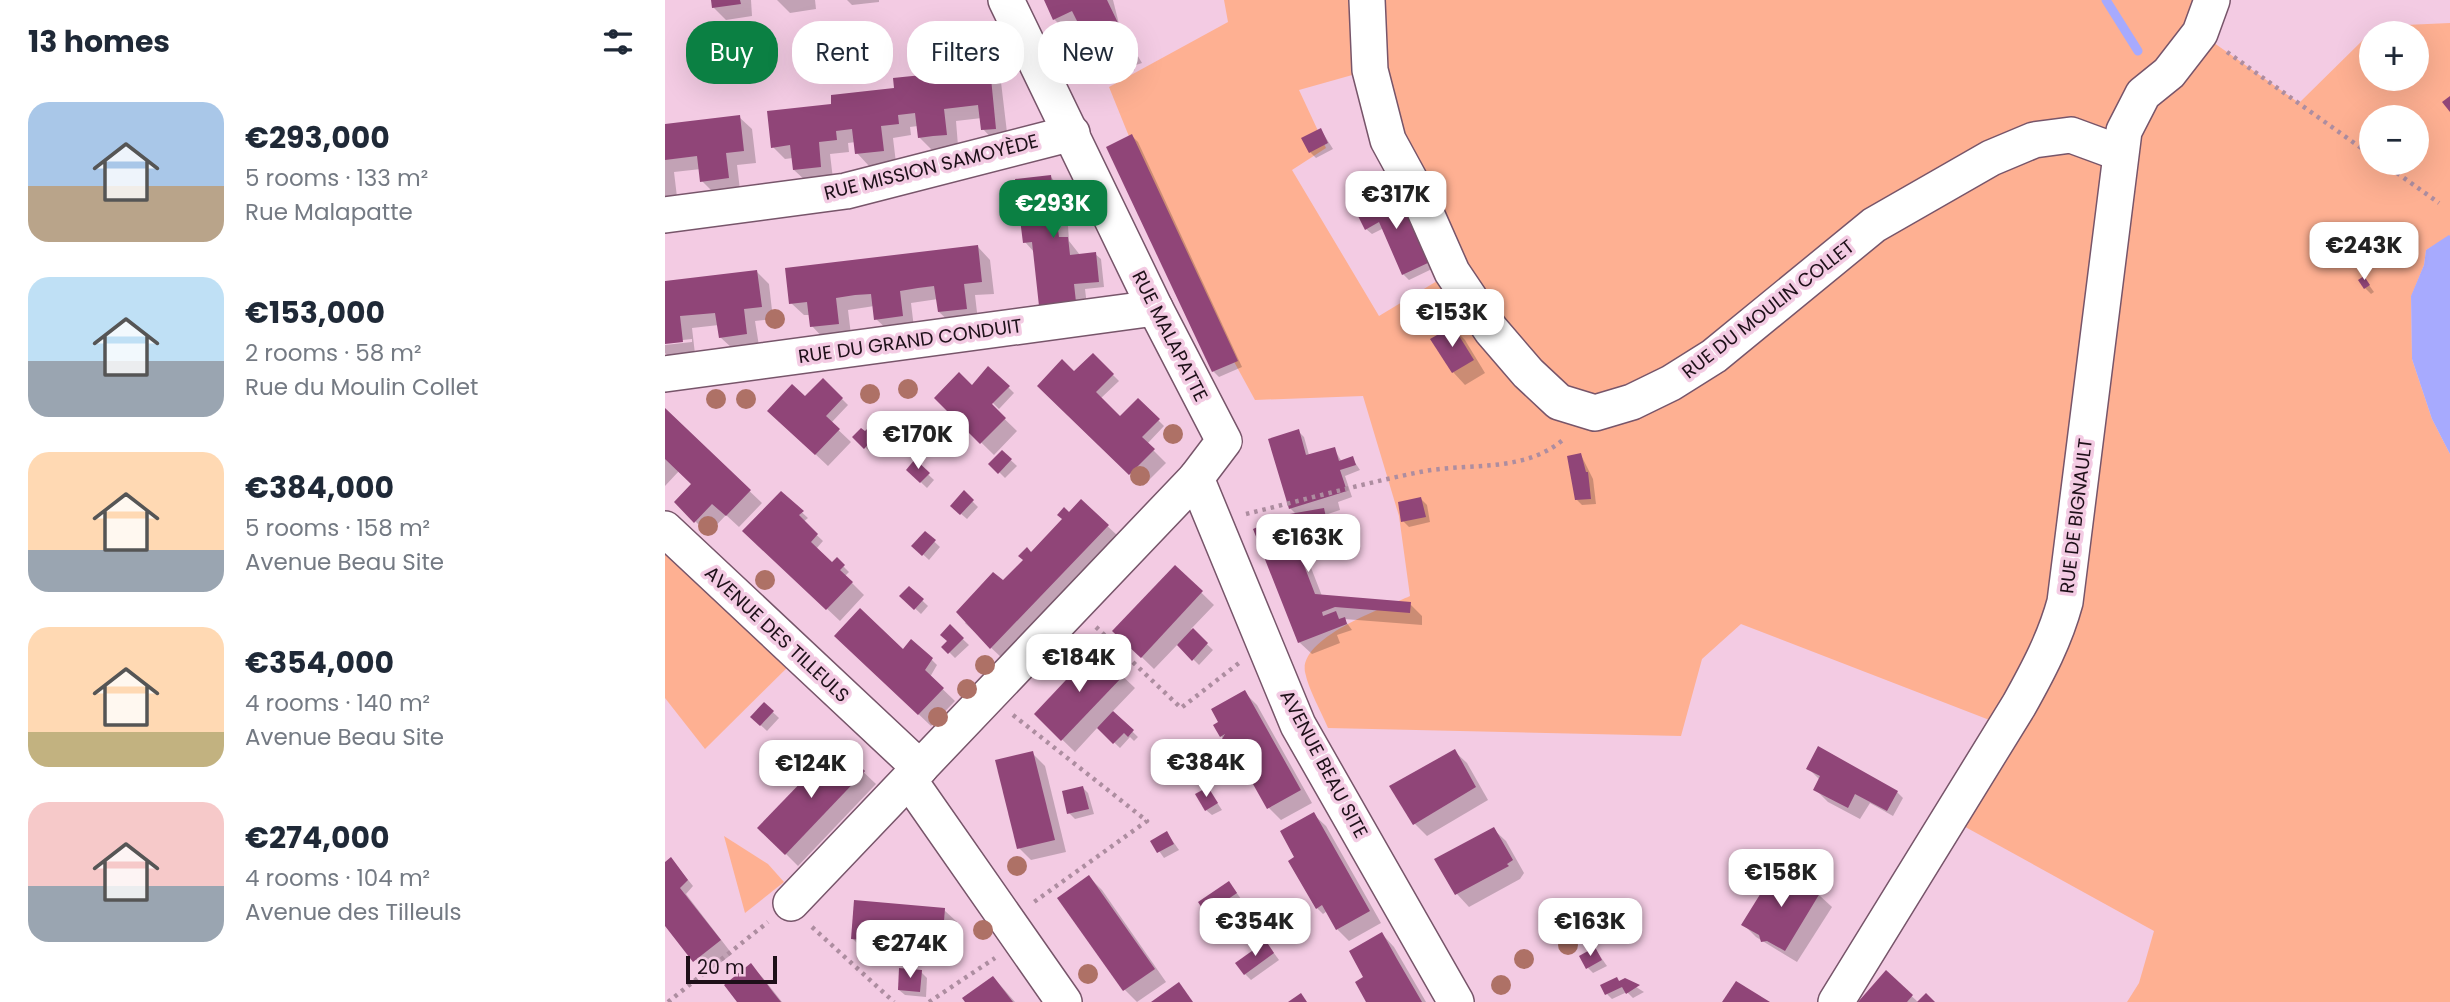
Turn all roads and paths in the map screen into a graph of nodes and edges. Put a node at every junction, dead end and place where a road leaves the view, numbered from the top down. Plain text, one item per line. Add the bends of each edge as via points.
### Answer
1 (1006, 0) edge
2 (1367, 0) edge
3 (2212, 0) edge
4 (2200, 33) junction
5 (1072, 133) junction
6 (2359, 146) edge
7 (2120, 153) junction
8 (2400, 175) edge
9 (2439, 203) dead end
10 (665, 215) edge
11 (1155, 308) junction
12 (665, 374) edge
13 (1595, 413) junction
14 (1196, 478) junction
15 (1214, 522) junction
16 (665, 528) edge
17 (1074, 606) junction
18 (1265, 643) junction
19 (989, 696) junction
20 (914, 774) junction
21 (791, 903) junction
22 (1014, 930) junction
23 (668, 1002) edge
24 (894, 1002) edge
25 (929, 1002) edge
26 (1064, 1002) edge
27 (1456, 1002) edge
28 (1836, 1002) edge

1 - 5 street, RUE MALAPATTE
2 - 13 street via 1370,70 1388,140 1452,272 1491,330 1536,380 1559,402
3 - 4 street, RUE DE BIGNAULT
4 - 6 path
4 - 7 street, RUE DE BIGNAULT via 2169,73 2143,94 2124,131
5 - 10 street, RUE MISSION SAMOYÈDE via 846,191
5 - 11 street, RUE MALAPATTE
7 - 13 street, RUE DU MOULIN COLLET via 2071,135 2034,140 1991,158 1874,225 1714,356 1632,402
7 - 28 street, RUE DE BIGNAULT via 2065,602 2058,628 2019,705
8 - 9 path
11 - 12 street, RUE DU GRAND CONDUIT
11 - 14 street, RUE MALAPATTE via 1224,441
13 - 15 path via 1553,448 1521,462 1422,472
14 - 15 street, AVENUE BEAU SITE
14 - 17 street
15 - 18 street, AVENUE BEAU SITE
16 - 20 street, AVENUE DES TILLEULS
17 - 18 path via 1181,708
17 - 19 street
18 - 27 street, AVENUE BEAU SITE via 1298,725
19 - 20 street
19 - 22 path via 1147,821
20 - 21 street
20 - 22 street, AVENUE DES TILLEULS
21 - 23 path
21 - 24 path
22 - 25 path
22 - 26 street, AVENUE DES TILLEULS

